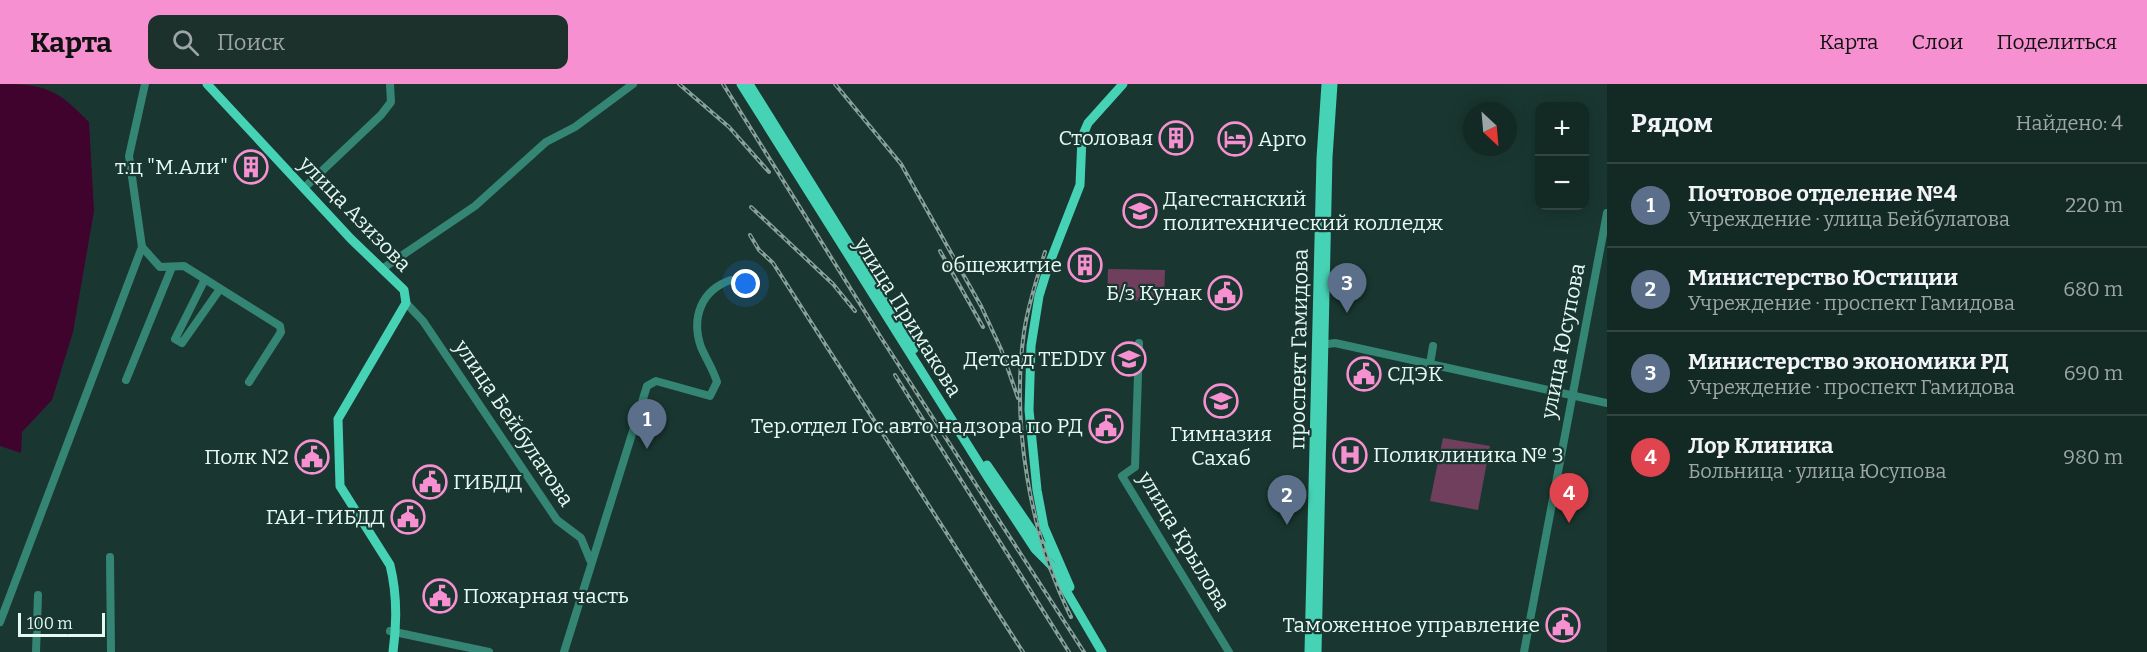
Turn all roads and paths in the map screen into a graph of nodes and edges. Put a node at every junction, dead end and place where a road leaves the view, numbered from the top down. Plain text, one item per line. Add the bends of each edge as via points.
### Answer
1 (145, 84) edge
2 (201, 84) edge
3 (207, 84) edge
4 (390, 84) edge
5 (633, 84) edge
6 (741, 84) edge
7 (749, 84) edge
8 (1121, 84) edge
9 (1326, 84) edge
10 (1333, 84) edge
11 (304, 188) junction
12 (1606, 218) edge
13 (142, 247) junction
14 (172, 267) junction
15 (382, 269) junction
16 (205, 279) junction
17 (731, 280) dead end
18 (220, 289) junction
19 (406, 303) junction
20 (1139, 343) dead end
21 (1322, 345) junction
22 (1433, 346) dead end
23 (1430, 364) junction
24 (126, 380) dead end
25 (249, 382) dead end
26 (1571, 395) junction
27 (1607, 403) edge
28 (1043, 544) junction
29 (110, 557) dead end
30 (590, 561) junction
31 (1050, 561) junction
32 (38, 595) dead end
33 (0, 622) edge
34 (393, 632) junction
35 (36, 652) edge
36 (111, 652) edge
37 (388, 652) edge
38 (393, 652) edge
39 (489, 652) edge
40 (564, 652) edge
41 (1102, 652) edge
42 (1107, 652) edge
43 (1229, 652) edge
44 (1309, 652) edge
45 (1317, 652) edge
46 (1524, 652) edge

1 - 13 street via 129,156
2 - 34 main road, улица Азизова via 402,302 334,417 335,483 384,562
3 - 11 main road, улица Азизова
4 - 11 street via 391,102 381,115
5 - 15 street via 575,127 546,141 475,206
6 - 31 main road, улица Примакова via 989,479
7 - 28 main road, улица Примакова via 979,453
8 - 28 main road via 1082,125 1076,139 1075,189 1050,250 1029,330 1029,451
8 - 31 main road via 1082,136 1080,185 1048,267 1033,329 1029,410 1037,490
9 - 21 main road, проспект Гамидова via 1321,158
10 - 21 main road, проспект Гамидова
11 - 15 main road, улица Азизова
12 - 26 street, улица Юсупова
13 - 14 street via 160,267
13 - 33 street
14 - 16 street via 184,266
14 - 24 street
15 - 19 main road, улица Азизова via 404,290
16 - 18 street
16 - 18 street via 175,339 182,343
17 - 30 street, улица Бейбулатова via 712,290 696,319 701,347 717,382 710,396 650,382
18 - 25 street via 281,329
19 - 30 street, улица Бейбулатова via 423,321 563,527 583,541
19 - 34 main road, улица Азизова via 338,419 340,486 390,565
20 - 43 street, улица Крылова via 1135,467 1122,476
21 - 23 street
21 - 44 main road, проспект Гамидова
21 - 45 main road, проспект Гамидова
22 - 23 street
23 - 26 street
26 - 27 street
26 - 46 street, улица Юсупова
28 - 31 main road, улица Примакова
29 - 36 street
30 - 40 street, улица Бейбулатова
31 - 41 main road
31 - 42 main road
32 - 35 street
34 - 37 main road, улица Азизова
34 - 38 main road, улица Азизова
34 - 39 street

